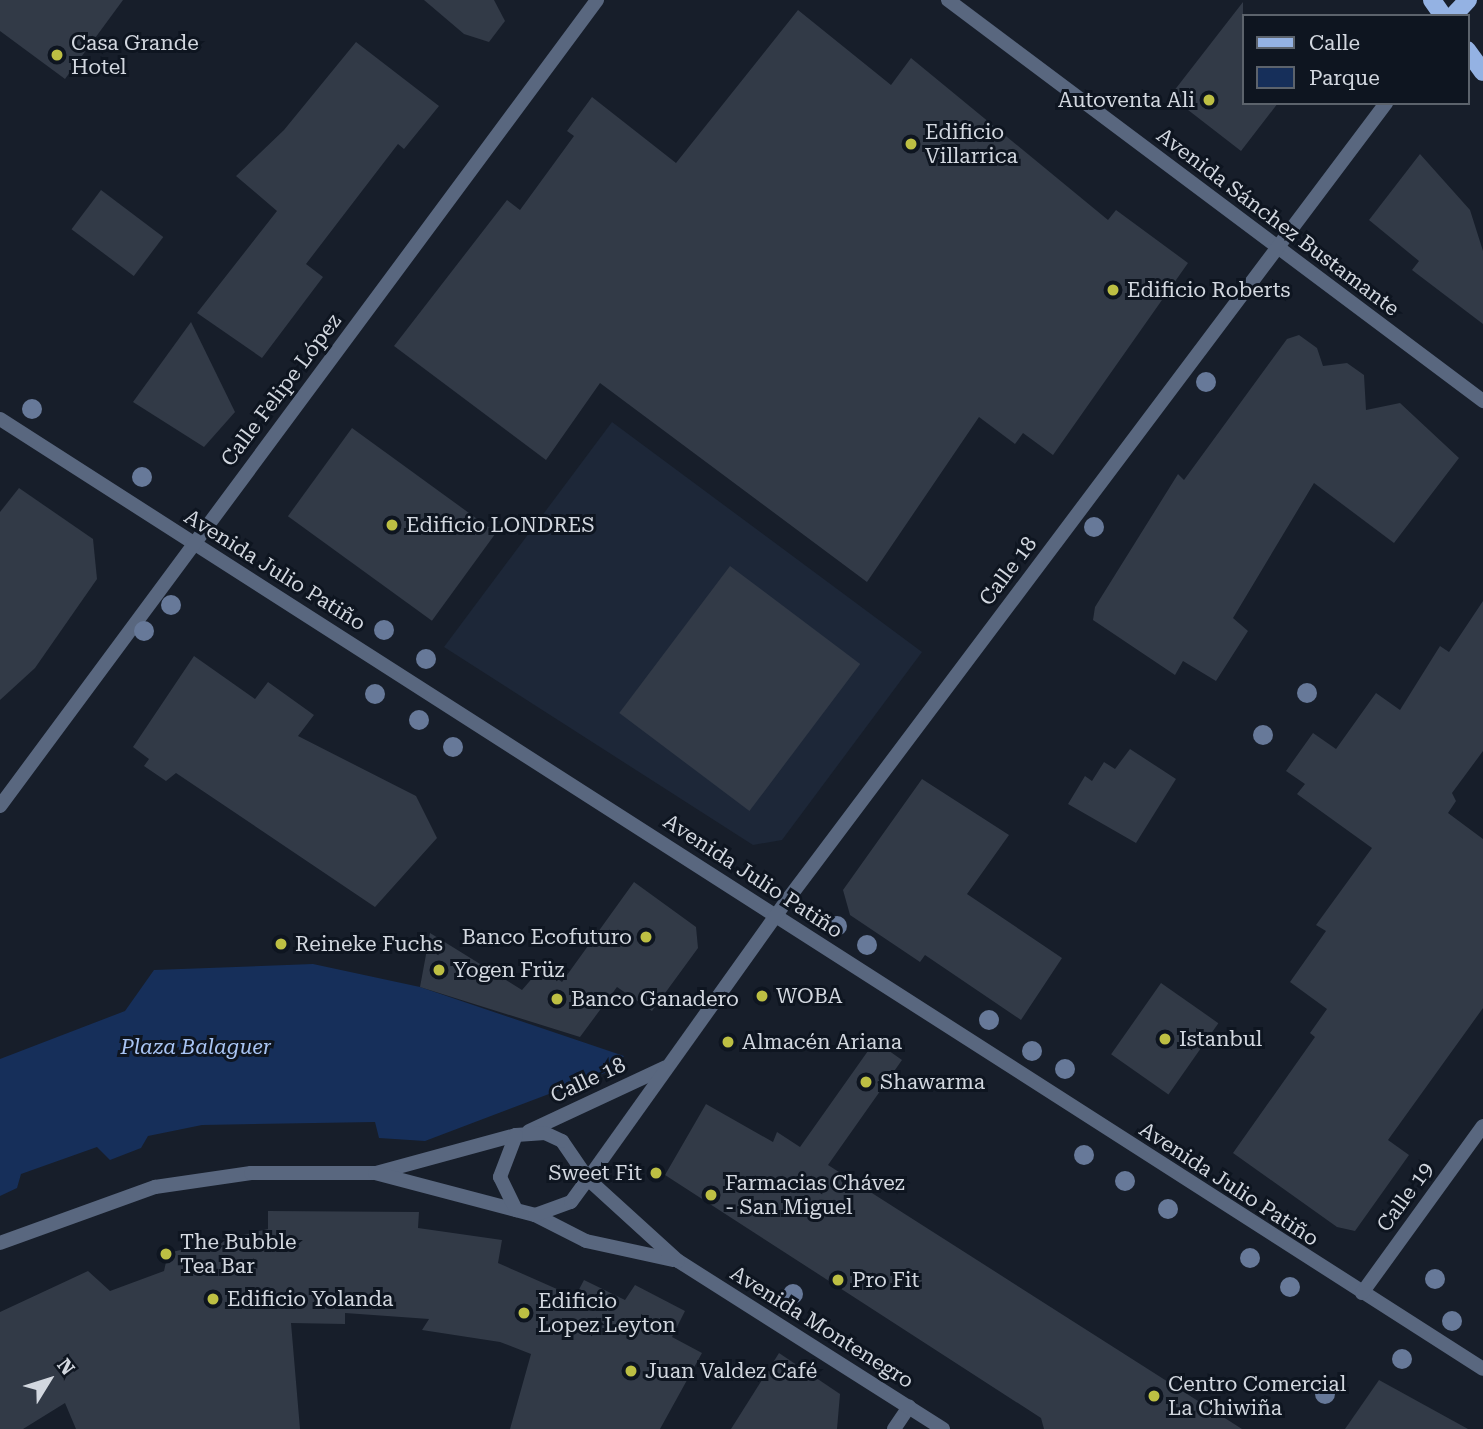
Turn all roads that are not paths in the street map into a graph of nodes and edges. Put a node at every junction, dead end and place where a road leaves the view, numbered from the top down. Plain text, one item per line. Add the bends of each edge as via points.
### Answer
1 (597, 0) edge
2 (948, 0) edge
3 (1468, 0) edge
4 (1455, 14) edge
5 (1469, 53) edge
6 (1483, 72) edge
7 (1385, 105) edge
8 (1278, 249) junction
9 (1483, 401) edge
10 (0, 419) edge
11 (192, 544) junction
12 (0, 806) edge
13 (775, 916) junction
14 (667, 1066) junction
15 (1483, 1126) edge
16 (522, 1133) junction
17 (375, 1173) junction
18 (589, 1179) junction
19 (516, 1210) junction
20 (535, 1215) junction
21 (0, 1243) edge
22 (678, 1261) junction
23 (1362, 1293) junction
24 (1483, 1369) edge
25 (909, 1407) junction
26 (894, 1429) edge
27 (943, 1429) edge

1 - 11 street, Calle Felipe López
2 - 8 street, Avenida Sánchez Bustamante
3 - 4 main road
5 - 6 main road
7 - 8 street, Calle 18
8 - 9 street, Avenida Sánchez Bustamante
8 - 13 street, Calle 18
10 - 11 street, Avenida Julio Patiño
11 - 12 street, Calle Felipe López
11 - 13 street, Avenida Julio Patiño
13 - 14 street, Calle 18
13 - 23 street, Avenida Julio Patiño
14 - 16 street, Calle 18
14 - 18 street, Calle 18
15 - 23 street, Calle 19
16 - 17 street
16 - 18 street via 562,1141
16 - 19 street via 500,1177
17 - 19 street
17 - 21 street via 251,1173 155,1187
18 - 20 street via 571,1202
18 - 22 street, Avenida Montenegro
19 - 20 street
20 - 22 street, Avenida Montenegro via 586,1241
22 - 25 street, Avenida Montenegro
23 - 24 street, Avenida Julio Patiño
25 - 26 street
25 - 27 street, Avenida Montenegro

